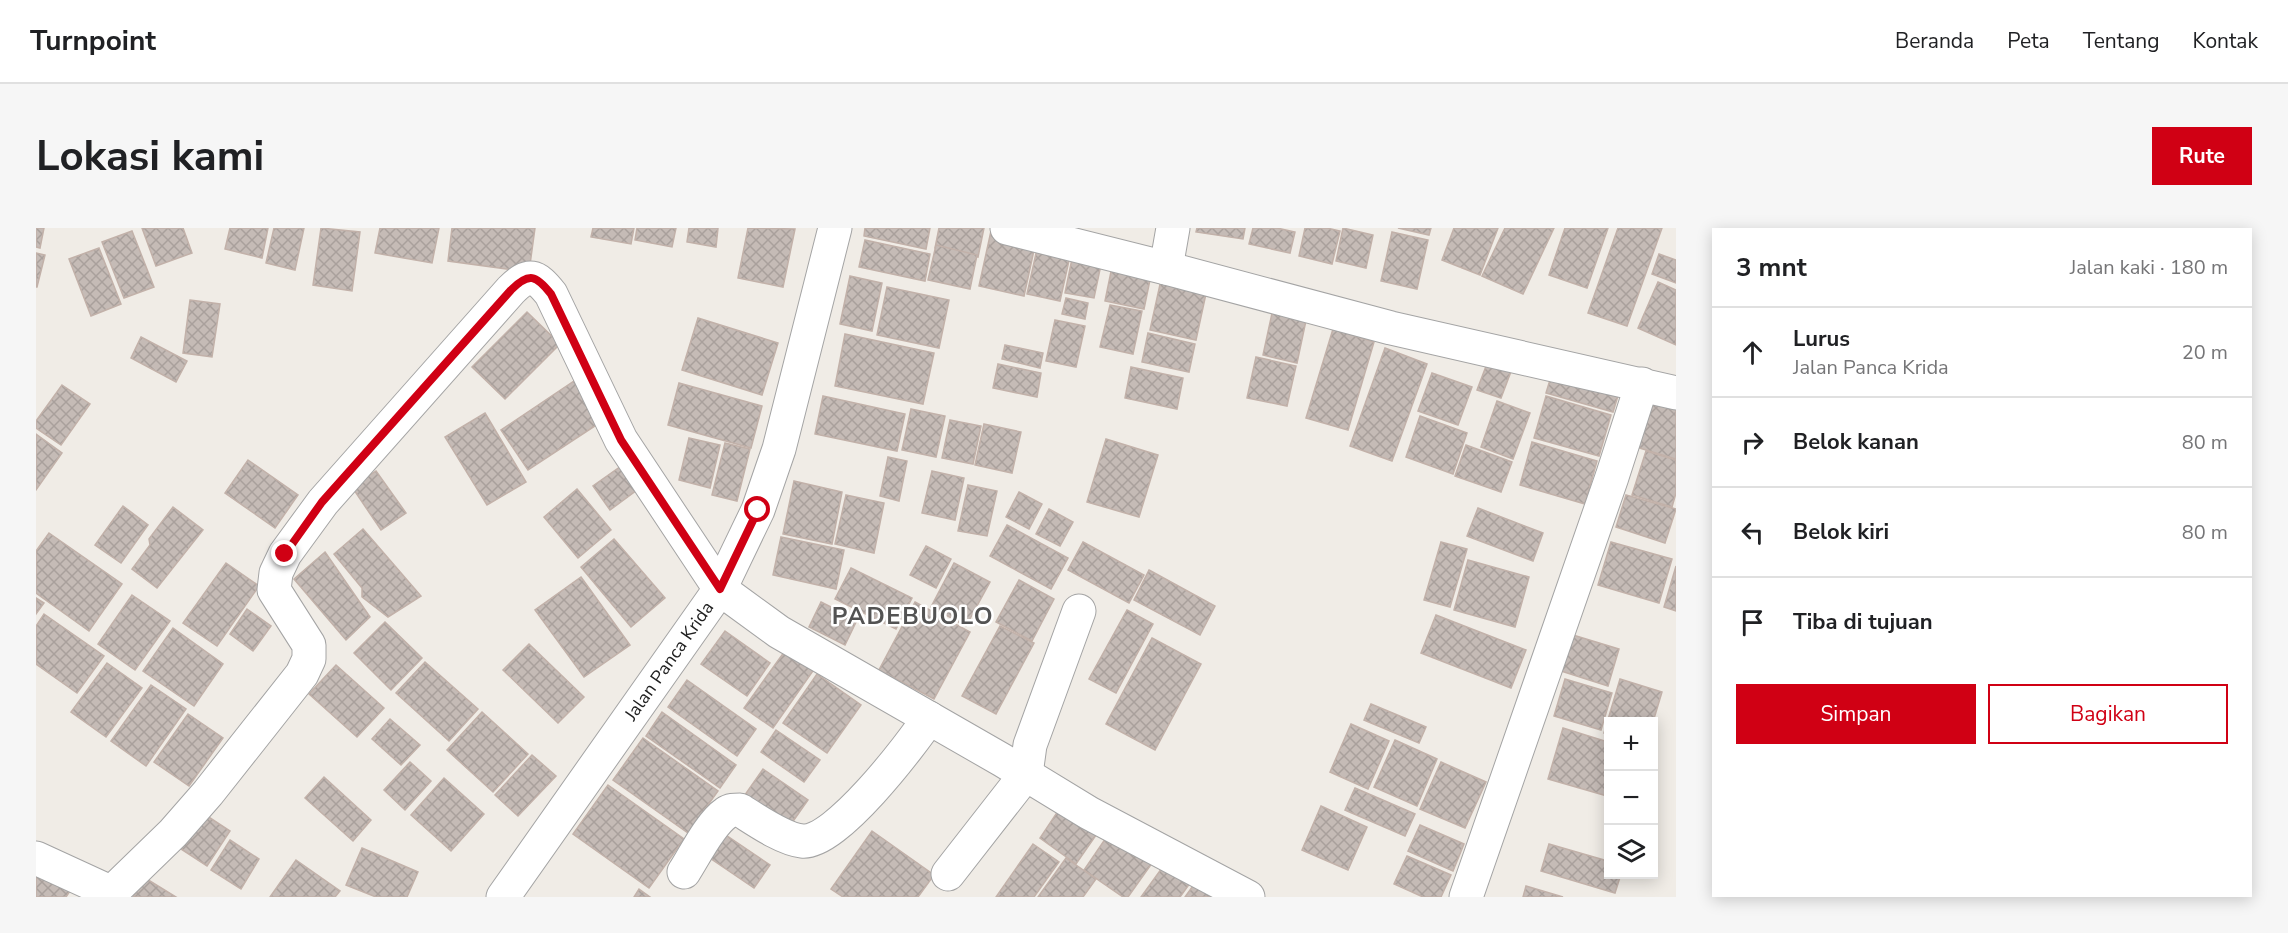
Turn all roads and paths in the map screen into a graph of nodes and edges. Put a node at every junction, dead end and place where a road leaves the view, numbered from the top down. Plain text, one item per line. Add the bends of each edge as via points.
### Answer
1 (835, 228) edge
2 (1007, 228) edge
3 (1173, 228) edge
4 (1166, 268) junction
5 (1642, 384) junction
6 (1676, 393) edge
7 (720, 589) junction
8 (1079, 611) dead end
9 (929, 718) junction
10 (1026, 774) junction
11 (36, 858) edge
12 (684, 872) dead end
13 (948, 874) dead end
14 (109, 895) edge
15 (508, 895) edge
16 (1248, 897) edge
17 (1466, 897) edge

1 - 7 street, Jalan Panca Krida via 779,449 758,510
2 - 4 street
3 - 4 street
4 - 5 street via 1391,328
5 - 6 street
5 - 17 street
7 - 9 street via 779,632
7 - 14 street via 621,440 551,294 537,279 521,280 322,502 289,547 276,573 274,590 309,645 309,659 302,674 180,825
7 - 15 street, Jalan Panca Krida
8 - 10 street via 1030,746
9 - 10 street
9 - 12 street via 880,783 816,840 787,836 740,810 733,810 715,825
10 - 13 street
10 - 16 street via 1089,813
11 - 14 street

